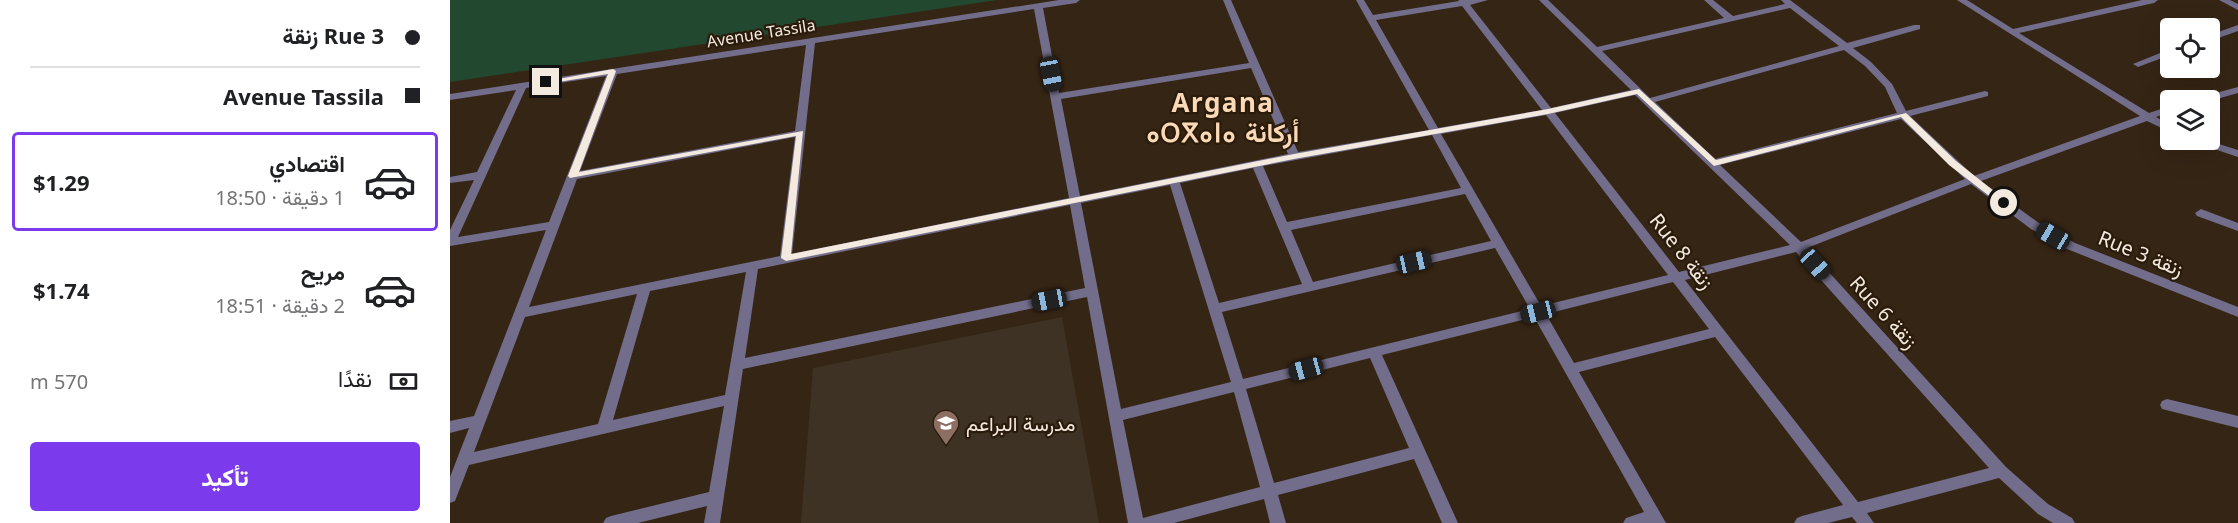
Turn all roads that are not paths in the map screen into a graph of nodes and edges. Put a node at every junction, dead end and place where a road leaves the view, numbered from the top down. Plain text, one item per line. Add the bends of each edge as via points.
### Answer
1 (1076, 0) edge
2 (1227, 0) edge
3 (1360, 0) edge
4 (1484, 0) edge
5 (1543, 0) edge
6 (1708, 0) edge
7 (1960, 0) edge
8 (2154, 0) edge
9 (2223, 0) edge
10 (1463, 2) edge
11 (1788, 3) edge
12 (1038, 6) junction
13 (2238, 7) edge
14 (1371, 18) junction
15 (1731, 19) junction
16 (1917, 27) dead end
17 (2238, 28) edge
18 (2012, 32) junction
19 (2220, 34) edge
20 (811, 40) junction
21 (1845, 47) junction
22 (1595, 50) junction
23 (2160, 56) edge
24 (2138, 64) dead end
25 (1253, 65) junction
26 (613, 71) junction
27 (523, 85) junction
28 (2238, 90) edge
29 (1639, 91) junction
30 (1985, 94) dead end
31 (2220, 95) edge
32 (450, 97) edge
33 (1055, 97) junction
34 (1649, 101) junction
35 (1548, 112) junction
36 (2160, 113) edge
37 (1903, 114) junction
38 (2146, 117) junction
39 (2160, 124) edge
40 (1435, 132) junction
41 (800, 133) junction
42 (2220, 148) edge
43 (2238, 154) edge
44 (1294, 156) junction
45 (1714, 163) junction
46 (1257, 164) junction
47 (481, 175) junction
48 (573, 176) junction
49 (450, 180) edge
50 (1174, 181) junction
51 (1974, 181) junction
52 (1469, 190) junction
53 (1076, 200) junction
54 (2200, 213) dead end
55 (554, 225) junction
56 (1284, 227) junction
57 (2238, 227) edge
58 (450, 242) edge
59 (1498, 243) junction
60 (1799, 247) junction
61 (786, 258) junction
62 (753, 265) junction
63 (1678, 277) junction
64 (645, 288) junction
65 (1309, 288) junction
66 (1093, 291) junction
67 (1215, 309) junction
68 (522, 312) junction
69 (1538, 312) junction
70 (2238, 312) edge
71 (1719, 331) junction
72 (1373, 351) junction
73 (736, 365) junction
74 (1570, 369) junction
75 (1239, 387) junction
76 (732, 399) junction
77 (2167, 405) dead end
78 (1117, 416) junction
79 (480, 420) junction
80 (2238, 422) edge
81 (450, 427) edge
82 (604, 428) junction
83 (1417, 452) junction
84 (464, 460) junction
85 (2001, 471) junction
86 (1270, 492) junction
87 (450, 496) edge
88 (716, 497) junction
89 (1855, 509) junction
90 (1656, 520) edge
91 (610, 523) edge
92 (712, 523) edge
93 (1136, 523) edge
94 (1148, 523) edge
95 (1278, 523) edge
96 (1450, 523) edge
97 (1631, 523) edge
98 (1802, 523) edge
99 (1866, 523) edge
100 (2067, 523) edge

1 - 12 street, Avenue Tassila
2 - 25 street
3 - 14 street
4 - 10 street
5 - 22 street, Rue 6 زنقة
6 - 15 street
7 - 18 street
8 - 18 street
9 - 13 street
10 - 14 street
10 - 35 street, Rue 8 زنقة
11 - 15 street
11 - 21 street, Rue 3 زنقة
12 - 20 street, Avenue Tassila
12 - 33 street
14 - 40 street
15 - 22 street
16 - 21 street
17 - 19 street
18 - 38 street
20 - 26 street, Avenue Tassila
20 - 41 street
21 - 34 street
21 - 37 street, Rue 3 زنقة via 1884,81
22 - 29 street, Rue 6 زنقة
23 - 24 street
25 - 33 street
25 - 44 street
26 - 27 street, Avenue Tassila
26 - 48 street
27 - 32 street, Avenue Tassila
27 - 47 street
28 - 31 street
29 - 34 street, Rue 6 زنقة
29 - 35 street
30 - 37 street
33 - 53 street
34 - 45 street, Rue 6 زنقة
35 - 40 street
35 - 63 street, Rue 8 زنقة
36 - 38 street
37 - 45 street
37 - 51 street, Rue 3 زنقة
38 - 39 street
38 - 51 street
40 - 44 street
40 - 52 street
41 - 48 street
41 - 61 street
42 - 43 street
44 - 46 street
45 - 60 street, Rue 6 زنقة
46 - 50 street
46 - 56 street
47 - 49 street
47 - 58 street
48 - 55 street
50 - 53 street
50 - 67 street
51 - 60 street
51 - 70 street, Rue 3 زنقة via 2035,226 2071,246
52 - 56 street
52 - 59 street
53 - 61 street
53 - 66 street
54 - 57 street
55 - 58 street
55 - 68 street
56 - 65 street
59 - 65 street
59 - 69 street
60 - 63 street
60 - 85 street, Rue 6 زنقة
61 - 62 street
62 - 64 street
62 - 73 street
63 - 69 street
63 - 71 street, Rue 8 زنقة
64 - 68 street
64 - 82 street
65 - 67 street
66 - 73 street
66 - 78 street
67 - 75 street
68 - 79 street
69 - 72 street
69 - 74 street
71 - 74 street
71 - 89 street, Rue 8 زنقة
72 - 75 street
72 - 83 street
73 - 76 street
74 - 90 street
75 - 78 street
75 - 86 street
76 - 82 street
76 - 88 street
77 - 80 street
78 - 93 street
79 - 81 street
79 - 84 street
82 - 84 street
83 - 86 street
83 - 96 street
84 - 87 street
85 - 89 street
85 - 100 street, Rue 6 زنقة via 2043,509
86 - 94 street
86 - 95 street
88 - 91 street
88 - 92 street
89 - 98 street
89 - 99 street, Rue 8 زنقة
90 - 97 street

